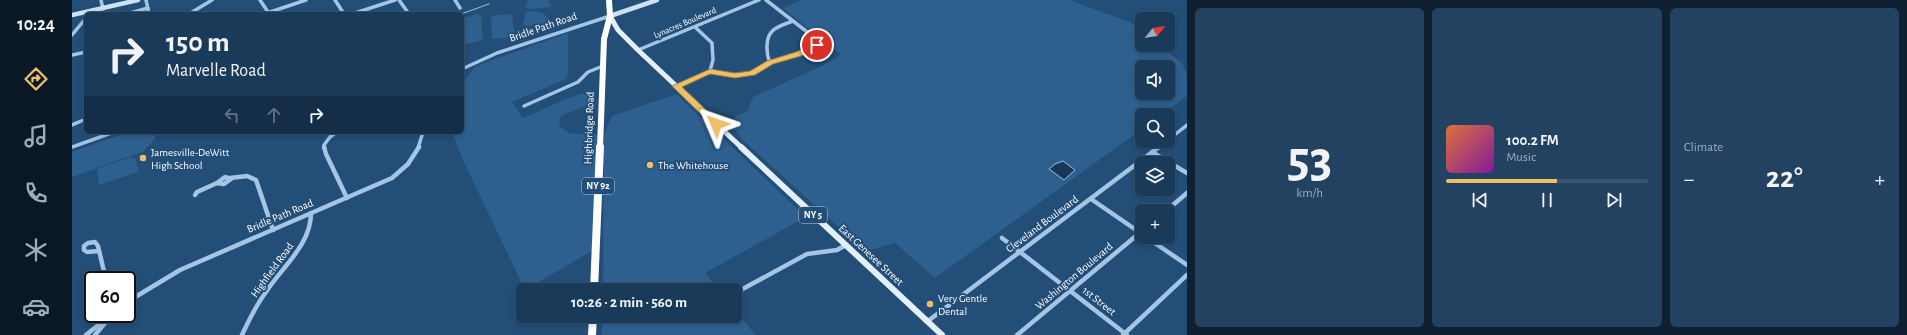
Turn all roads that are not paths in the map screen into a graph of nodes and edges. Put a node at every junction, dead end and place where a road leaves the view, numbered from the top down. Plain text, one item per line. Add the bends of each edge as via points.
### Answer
1 (101, 0) edge
2 (138, 0) edge
3 (146, 0) edge
4 (212, 0) edge
5 (260, 0) edge
6 (306, 0) edge
7 (335, 0) edge
8 (395, 0) edge
9 (399, 0) edge
10 (454, 0) edge
11 (609, 0) edge
12 (657, 0) edge
13 (759, 0) edge
14 (766, 0) edge
15 (148, 8) junction
16 (460, 8) dead end
17 (103, 9) junction
18 (92, 12) edge
19 (134, 12) edge
20 (149, 12) edge
21 (192, 12) edge
22 (266, 12) edge
23 (269, 12) edge
24 (343, 12) edge
25 (358, 12) edge
26 (408, 12) edge
27 (84, 14) edge
28 (72, 15) edge
29 (610, 16) junction
30 (84, 20) edge
31 (792, 20) junction
32 (695, 26) junction
33 (72, 33) edge
34 (638, 50) junction
35 (84, 52) edge
36 (72, 55) edge
37 (770, 62) junction
38 (602, 66) junction
39 (464, 68) edge
40 (710, 71) junction
41 (676, 86) junction
42 (524, 106) dead end
43 (84, 120) edge
44 (72, 125) edge
45 (1187, 125) edge
46 (108, 134) edge
47 (335, 134) edge
48 (422, 134) edge
49 (1175, 135) edge
50 (72, 147) edge
51 (1157, 148) edge
52 (1152, 152) junction
53 (1187, 174) edge
54 (1187, 193) edge
55 (194, 195) dead end
56 (347, 198) junction
57 (1091, 199) junction
58 (1174, 204) edge
59 (311, 213) junction
60 (1135, 229) edge
61 (274, 230) junction
62 (1002, 238) dead end
63 (1135, 238) edge
64 (1156, 244) edge
65 (846, 245) junction
66 (99, 251) dead end
67 (1021, 252) junction
68 (1187, 265) edge
69 (104, 271) edge
70 (1187, 275) edge
71 (594, 283) edge
72 (742, 289) edge
73 (1071, 291) junction
74 (136, 297) edge
75 (928, 322) junction
76 (101, 323) edge
77 (105, 323) edge
78 (593, 323) edge
79 (1125, 334) edge
80 (86, 335) edge
81 (95, 335) edge
82 (242, 335) edge
83 (592, 335) edge
84 (942, 335) edge
85 (1017, 335) edge

1 - 17 street
2 - 17 street
3 - 15 street
4 - 21 street
5 - 22 street
6 - 23 street
7 - 24 street
8 - 25 street
9 - 26 street
10 - 16 street
11 - 29 highway
12 - 29 street
13 - 32 street, Lynacres Boulevard
14 - 31 street
15 - 19 street
15 - 20 street
17 - 18 street
27 - 28 street
29 - 34 main road, East Genesee Street / NY 5 via 617,28
29 - 38 highway, Highbridge Road / NY 92 via 604,39
29 - 39 street, Bridle Path Road via 497,53
30 - 33 street
31 - 37 street via 774,29 767,36
31 - 37 street via 815,38 817,43 808,50
32 - 34 street, Lynacres Boulevard
32 - 40 street via 712,43 713,60
34 - 41 main road, East Genesee Street / NY 5
35 - 36 street
37 - 40 street via 747,75 735,76
38 - 42 street via 588,72 578,82
38 - 71 highway, Highbridge Road / NY 92
40 - 41 street
41 - 65 main road, East Genesee Street / NY 5
43 - 44 street
45 - 49 street, Cleveland Boulevard
46 - 50 street
47 - 56 street via 324,145
48 - 56 street, Bridle Path Road via 415,154 399,173
51 - 52 street, Cleveland Boulevard
52 - 53 street
52 - 57 street, Cleveland Boulevard
54 - 58 street
55 - 61 street via 217,183 224,184 230,178 245,175 253,177
56 - 59 street, Bridle Path Road
57 - 60 street
57 - 67 street, Cleveland Boulevard
59 - 61 street, Bridle Path Road
59 - 82 street, Highfield Road via 312,221 304,241 265,292
61 - 74 street, Bridle Path Road via 180,270
62 - 67 street, 1st Street
63 - 73 street, Washington Boulevard
64 - 68 street
65 - 72 street via 831,251 808,254
65 - 75 main road, East Genesee Street / NY 5
66 - 69 street
67 - 73 street, 1st Street
67 - 75 street, Cleveland Boulevard
70 - 79 street
73 - 79 street, 1st Street
73 - 85 street, Washington Boulevard
75 - 84 main road, East Genesee Street / NY 5
76 - 80 street
77 - 81 street
78 - 83 highway

